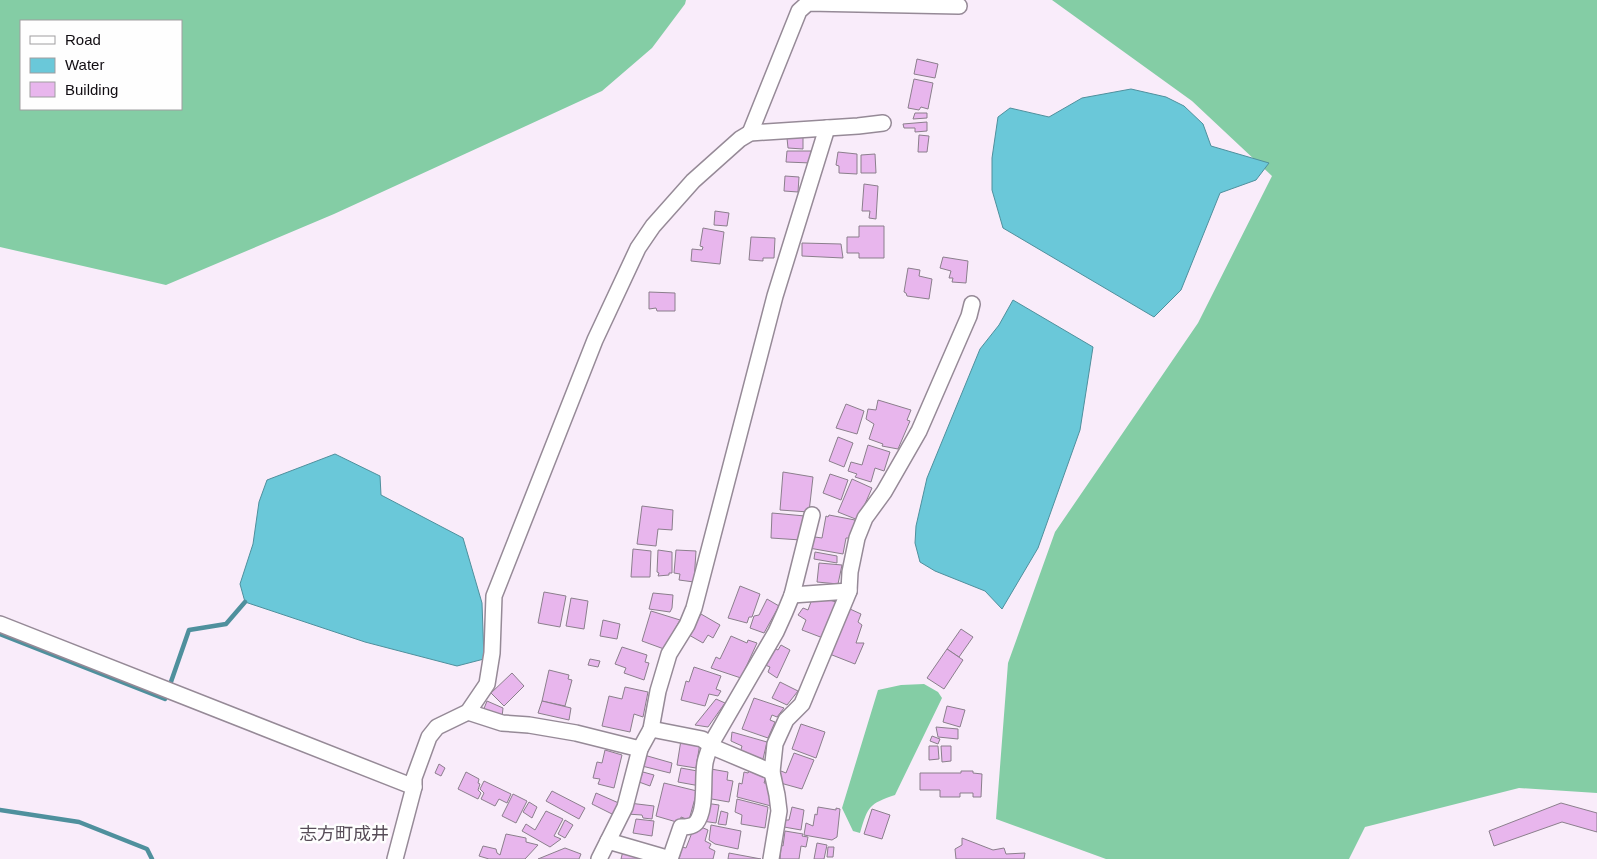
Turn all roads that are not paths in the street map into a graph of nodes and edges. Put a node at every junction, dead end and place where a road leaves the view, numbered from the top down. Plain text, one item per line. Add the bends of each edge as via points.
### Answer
1 (959, 6) dead end
2 (883, 123) dead end
3 (827, 128) junction
4 (750, 133) junction
5 (972, 304) dead end
6 (812, 515) dead end
7 (849, 591) junction
8 (792, 595) junction
9 (0, 624) edge
10 (468, 712) junction
11 (651, 728) junction
12 (711, 744) junction
13 (640, 749) junction
14 (772, 772) junction
15 (414, 787) junction
16 (608, 841) junction
17 (663, 858) edge
18 (395, 859) edge
19 (599, 859) edge
20 (771, 859) edge

1 - 4 street via 808,3 799,11
2 - 3 street
3 - 4 street
3 - 11 street via 774,296 694,608 669,654
4 - 10 street via 692,181 638,248 595,340 494,596 492,653 487,684
5 - 7 street via 919,431 862,525 855,546
6 - 8 street
7 - 8 street
7 - 14 street via 802,704 786,720 776,744
8 - 12 street via 776,632
9 - 15 street
10 - 13 street via 502,723 576,733
10 - 15 street via 437,727 429,737 414,778
11 - 12 street via 702,739
11 - 13 street
12 - 14 street
12 - 17 street via 696,823 681,827
13 - 16 street via 625,807
14 - 20 street via 778,811
15 - 18 street
16 - 17 street
16 - 19 street

